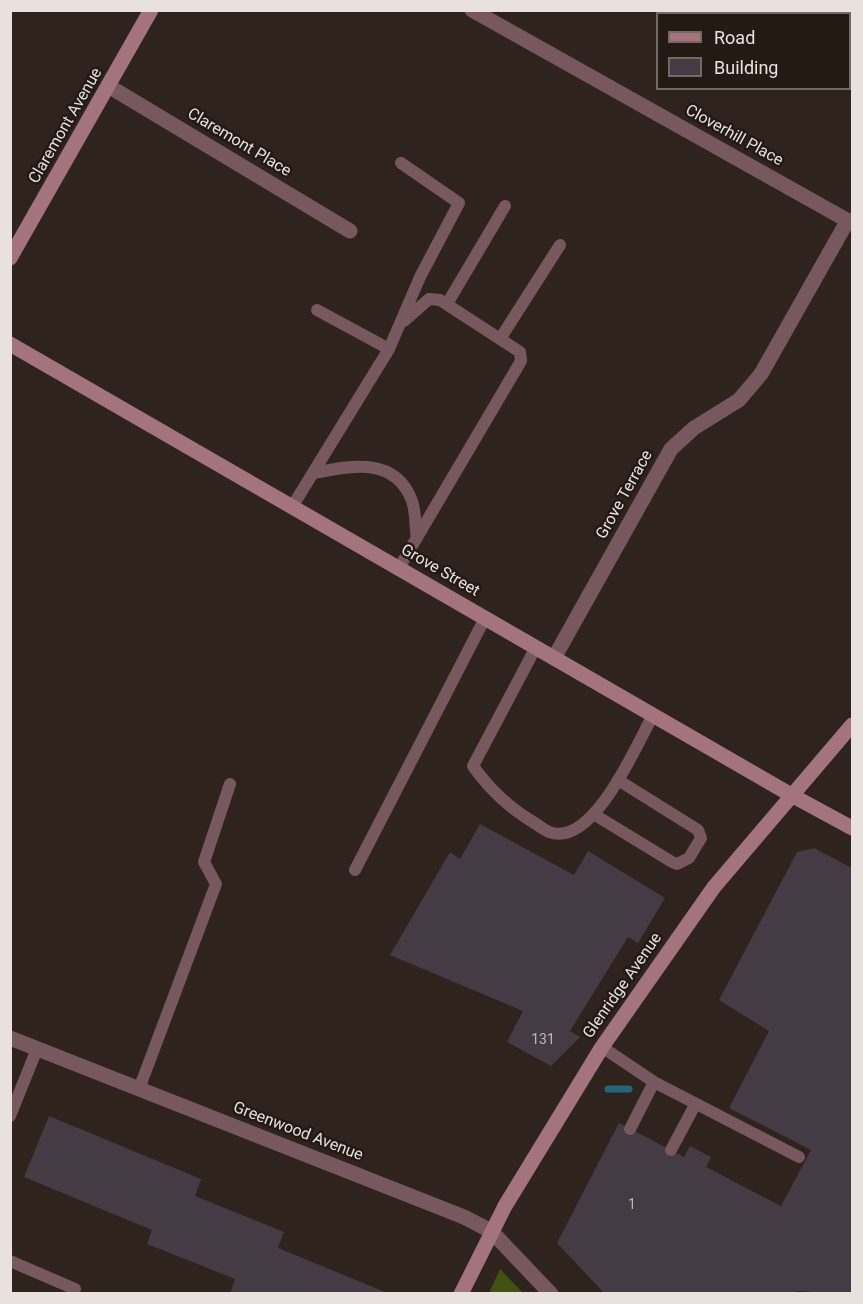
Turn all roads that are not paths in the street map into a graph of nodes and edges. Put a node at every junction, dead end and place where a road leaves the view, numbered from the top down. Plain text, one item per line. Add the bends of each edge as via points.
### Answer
1 (151, 10) edge
2 (472, 10) edge
3 (110, 87) junction
4 (400, 163) dead end
5 (505, 206) dead end
6 (850, 221) edge
7 (350, 231) dead end
8 (560, 245) dead end
9 (10, 258) edge
10 (447, 304) junction
11 (317, 310) dead end
12 (403, 322) junction
13 (500, 339) junction
14 (10, 344) edge
15 (388, 349) junction
16 (315, 473) junction
17 (292, 507) junction
18 (417, 538) junction
19 (399, 568) junction
20 (485, 618) junction
21 (536, 647) junction
22 (554, 658) junction
23 (653, 715) junction
24 (852, 724) edge
25 (618, 780) junction
26 (230, 784) dead end
27 (793, 796) junction
28 (596, 815) junction
29 (852, 828) edge
30 (356, 870) dead end
31 (10, 1038) edge
32 (602, 1047) junction
33 (37, 1048) junction
34 (654, 1082) junction
35 (139, 1089) junction
36 (695, 1105) junction
37 (10, 1116) edge
38 (630, 1129) dead end
39 (671, 1150) dead end
40 (799, 1157) dead end
41 (491, 1231) junction
42 (10, 1261) edge
43 (75, 1289) dead end
44 (461, 1293) edge
45 (551, 1293) edge

1 - 3 street, Claremont Avenue
2 - 6 street, Cloverhill Place
3 - 7 street, Claremont Place
3 - 9 street, Claremont Avenue
4 - 12 lane via 459,203 420,277
5 - 10 lane
6 - 22 street, Grove Terrace via 761,374 739,400 694,428 671,449
8 - 13 lane
10 - 12 lane via 429,299
10 - 13 lane
11 - 15 lane
12 - 15 lane
13 - 18 lane via 520,352 521,361
14 - 17 street, Grove Street
15 - 16 lane
16 - 17 lane
16 - 18 lane via 374,465 398,478 412,501
17 - 19 street, Grove Street
18 - 19 lane
19 - 20 street, Grove Street
20 - 21 street, Grove Street
20 - 30 lane
21 - 22 street, Grove Street
21 - 28 lane via 473,766 507,805 550,833 572,831
22 - 23 street, Grove Street
23 - 25 lane
23 - 27 street, Grove Street
24 - 27 street, Glenridge Avenue
25 - 28 lane
25 - 28 lane via 698,830 701,838 688,858 678,864
26 - 35 lane via 204,862 216,884
27 - 29 street, Grove Street
27 - 32 street, Glenridge Avenue via 714,887
31 - 33 street, Greenwood Avenue
32 - 34 lane
32 - 41 street, Glenridge Avenue
33 - 35 street, Greenwood Avenue
33 - 37 lane
34 - 36 lane
34 - 38 lane
35 - 41 street, Greenwood Avenue
36 - 39 lane
36 - 40 lane
41 - 44 street, Glenridge Avenue
41 - 45 street, Greenwood Avenue
42 - 43 lane

